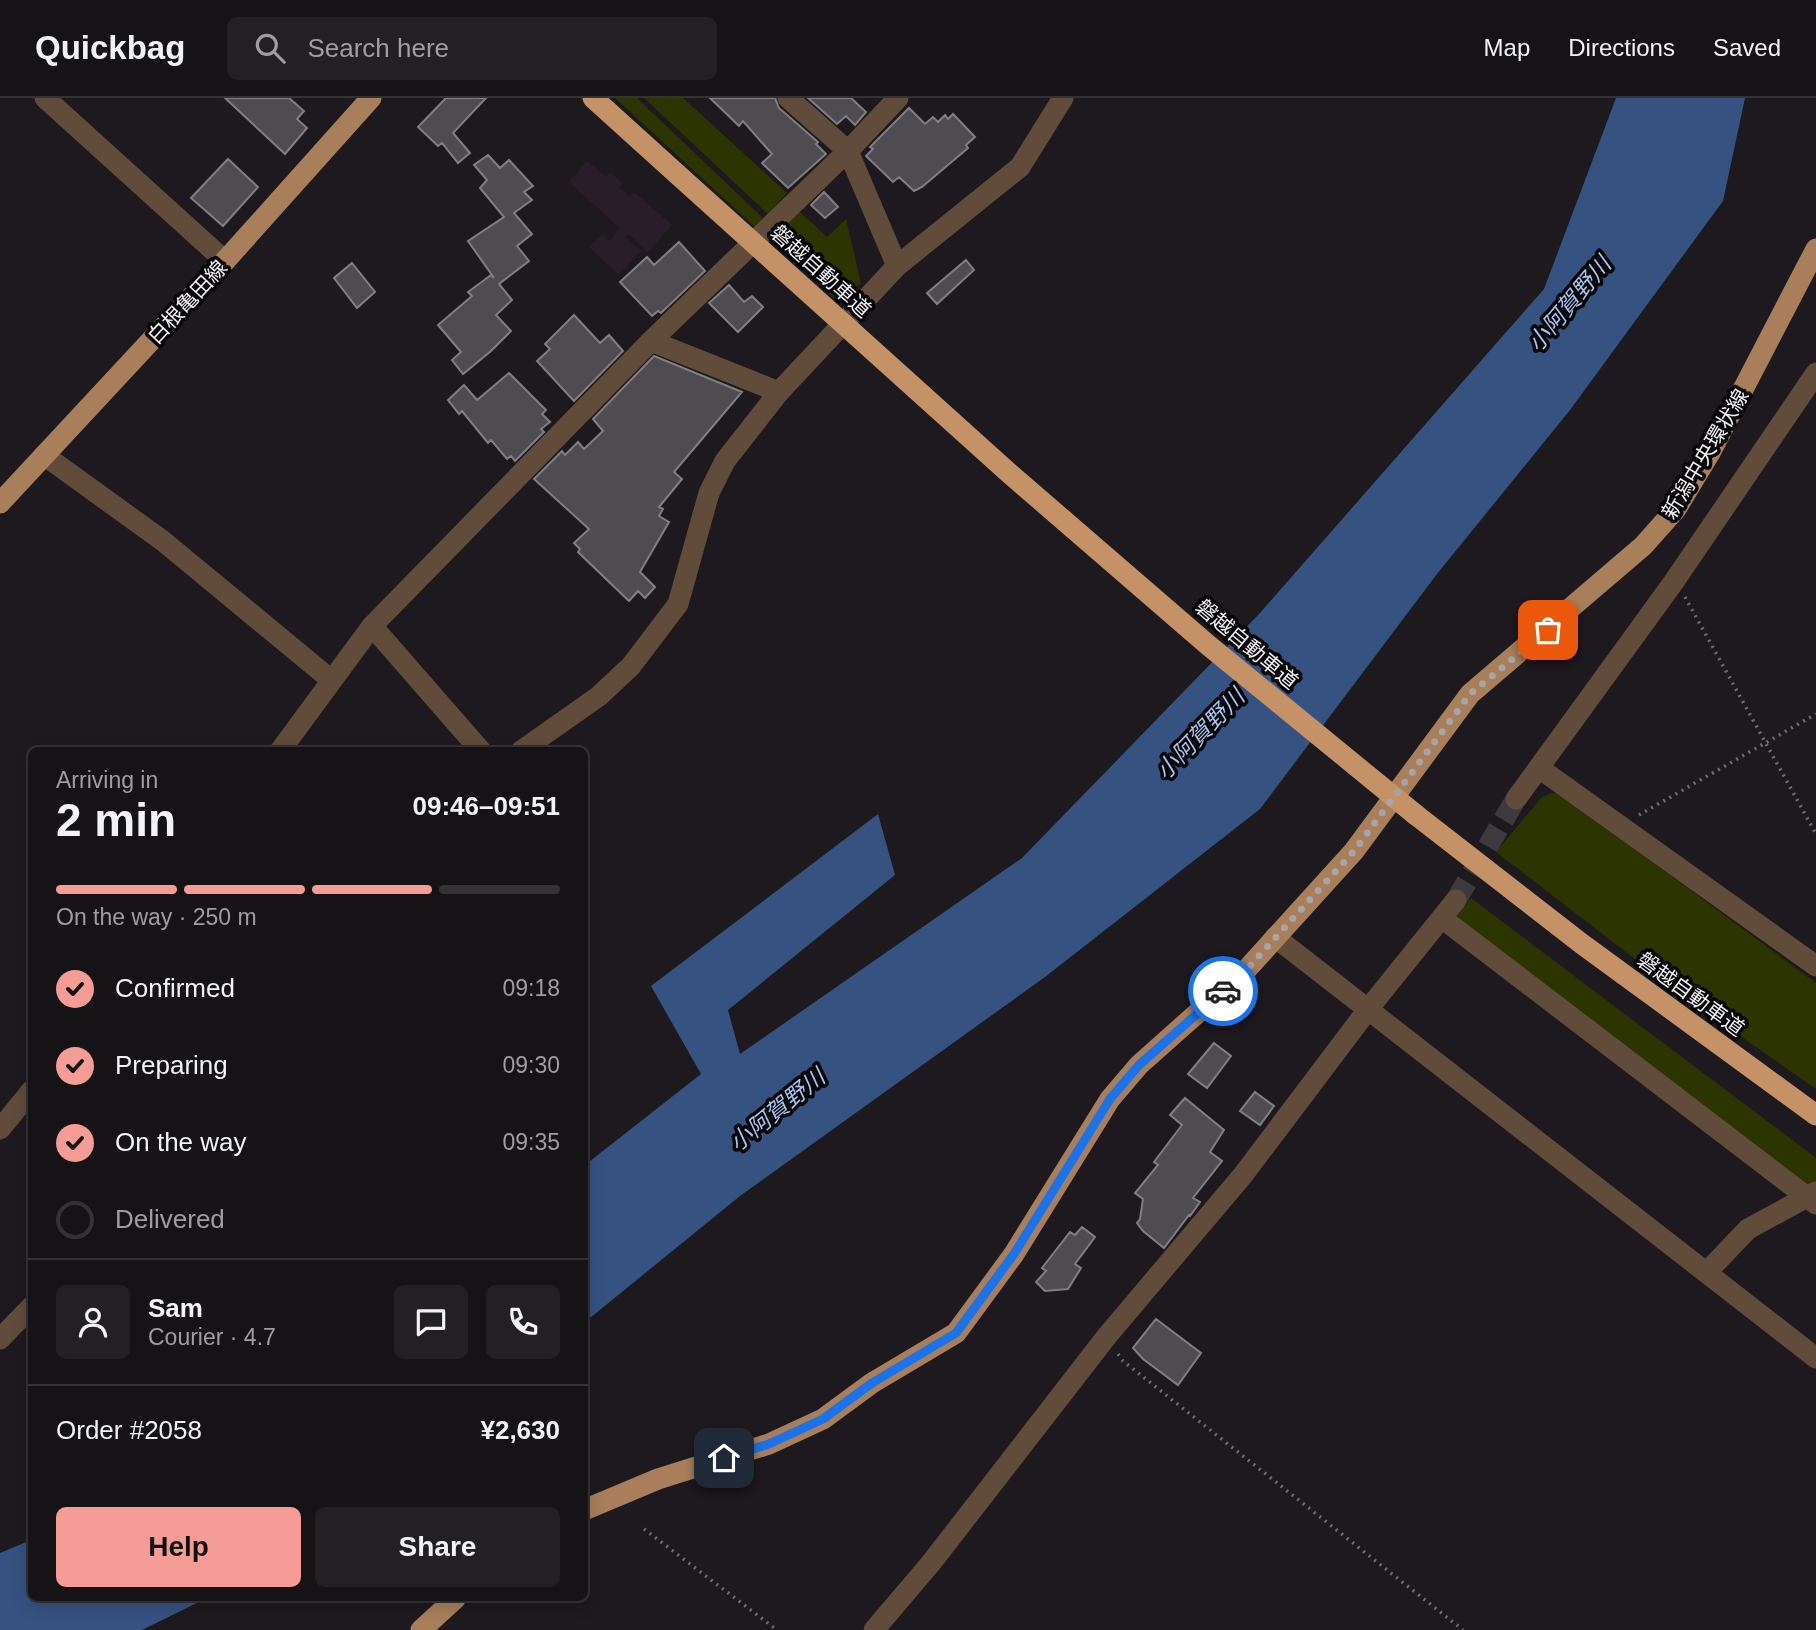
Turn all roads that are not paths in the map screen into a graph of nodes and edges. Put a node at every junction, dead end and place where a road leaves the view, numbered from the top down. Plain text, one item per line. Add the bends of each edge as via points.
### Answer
1 (44, 98) edge
2 (371, 98) edge
3 (593, 98) edge
4 (788, 98) edge
5 (898, 98) edge
6 (1063, 98) edge
7 (848, 150) junction
8 (1816, 249) edge
9 (225, 261) junction
10 (897, 266) junction
11 (651, 341) junction
12 (1816, 373) edge
13 (779, 392) junction
14 (44, 455) junction
15 (0, 503) edge
16 (372, 625) junction
17 (330, 679) junction
18 (283, 747) edge
19 (478, 747) edge
20 (527, 747) edge
21 (1539, 768) junction
22 (1516, 799) tunnel mouth
23 (1456, 900) tunnel mouth
24 (1443, 919) junction
25 (1275, 937) junction
26 (1816, 966) edge
27 (1369, 1008) junction
28 (28, 1095) edge
29 (1816, 1115) edge
30 (0, 1129) edge
31 (1813, 1198) edge
32 (1707, 1272) junction
33 (28, 1310) edge
34 (0, 1339) edge
35 (1816, 1357) edge
36 (588, 1508) edge
37 (453, 1601) edge
38 (421, 1630) edge
39 (874, 1630) edge

1 - 9 street
2 - 9 main road, 白根亀田線
3 - 29 highway, 磐越自動車道, bridge via 1009,473 1208,645 1582,944
4 - 7 street
5 - 7 street
6 - 10 street via 1020,167
7 - 10 street
7 - 11 street
8 - 25 main road, 新潟中央環状線 via 1676,509 1643,546 1470,694 1354,851
9 - 14 main road, 白根亀田線
10 - 13 street
11 - 13 street
11 - 16 street
12 - 21 street
13 - 20 street via 719,472 678,604 631,666
14 - 15 main road, 白根亀田線
14 - 17 street via 163,541
16 - 17 street
16 - 19 street
17 - 18 street
21 - 22 street
21 - 26 street
23 - 24 street
24 - 27 street
24 - 31 street
25 - 27 street
25 - 36 main road, 新潟中央環状線 via 1248,968 1139,1065 1110,1099 1014,1254 956,1333 872,1383 823,1419 769,1444 658,1479
27 - 32 street
27 - 39 street via 1243,1175 1107,1336
28 - 30 street
31 - 32 street via 1748,1229
32 - 35 street
33 - 34 street
37 - 38 main road

